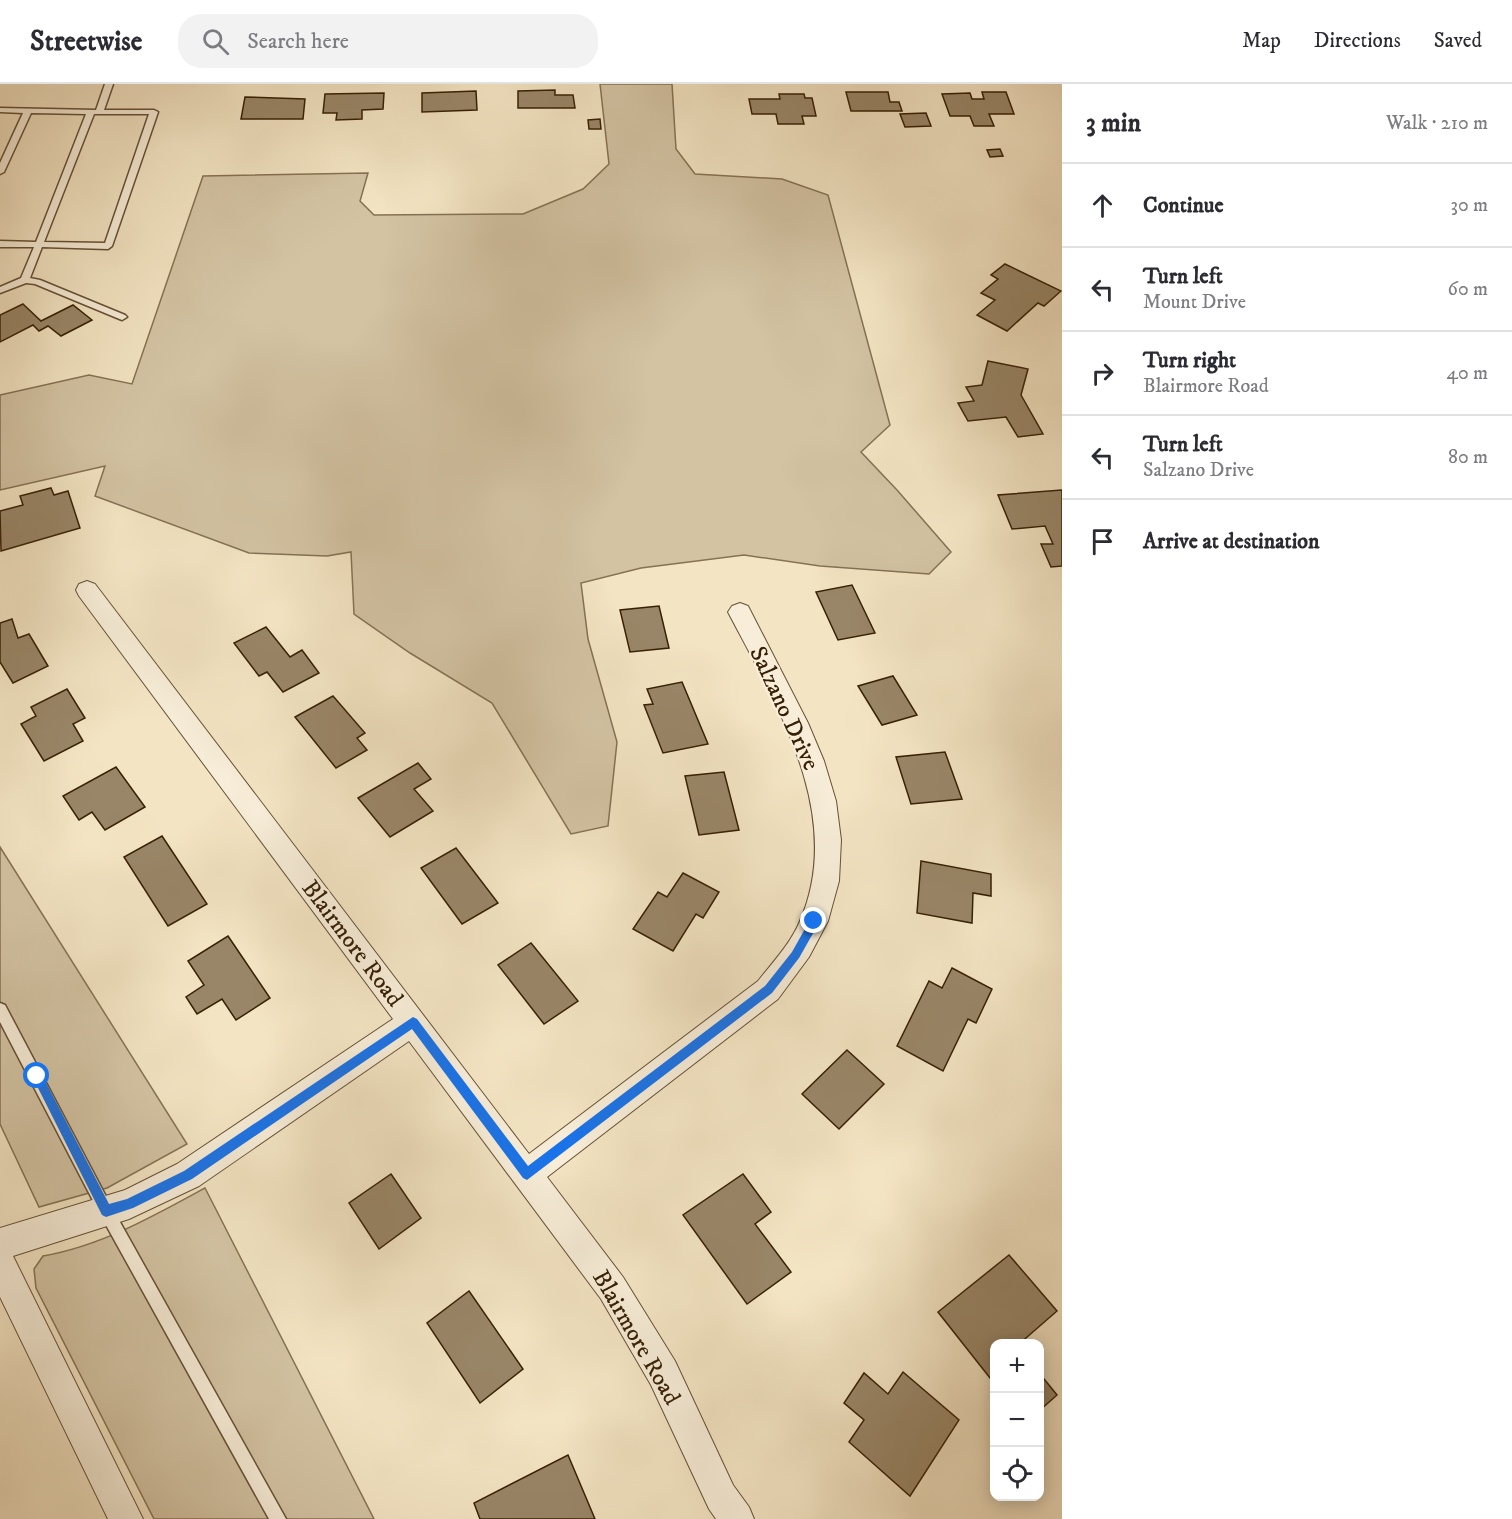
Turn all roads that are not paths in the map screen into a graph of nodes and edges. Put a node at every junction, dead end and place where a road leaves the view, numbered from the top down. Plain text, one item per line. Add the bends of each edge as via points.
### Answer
1 (109, 84) edge
2 (0, 110) edge
3 (28, 111) junction
4 (95, 112) junction
5 (0, 172) edge
6 (0, 244) edge
7 (39, 245) junction
8 (25, 280) junction
9 (0, 290) edge
10 (122, 317) dead end
11 (87, 590) dead end
12 (740, 612) dead end
13 (0, 1008) edge
14 (413, 1022) junction
15 (527, 1174) junction
16 (106, 1211) junction
17 (0, 1244) edge
18 (0, 1263) edge
19 (126, 1519) edge
20 (278, 1519) edge
21 (737, 1519) edge

1 - 4 lane
2 - 3 lane
3 - 4 lane
3 - 5 lane
4 - 7 lane
4 - 7 lane via 154,112 108,246
6 - 7 lane
7 - 8 lane
8 - 9 lane
8 - 10 lane via 50,286
11 - 14 street, Blairmore Road
12 - 15 street, Salzano Drive via 810,753 822,789 828,828 827,877 814,921 796,955 768,990
13 - 16 lane
14 - 15 street, Blairmore Road
14 - 16 street via 188,1175
15 - 21 street, Blairmore Road via 612,1288 663,1373 721,1497
16 - 17 street
16 - 20 lane
18 - 19 street

